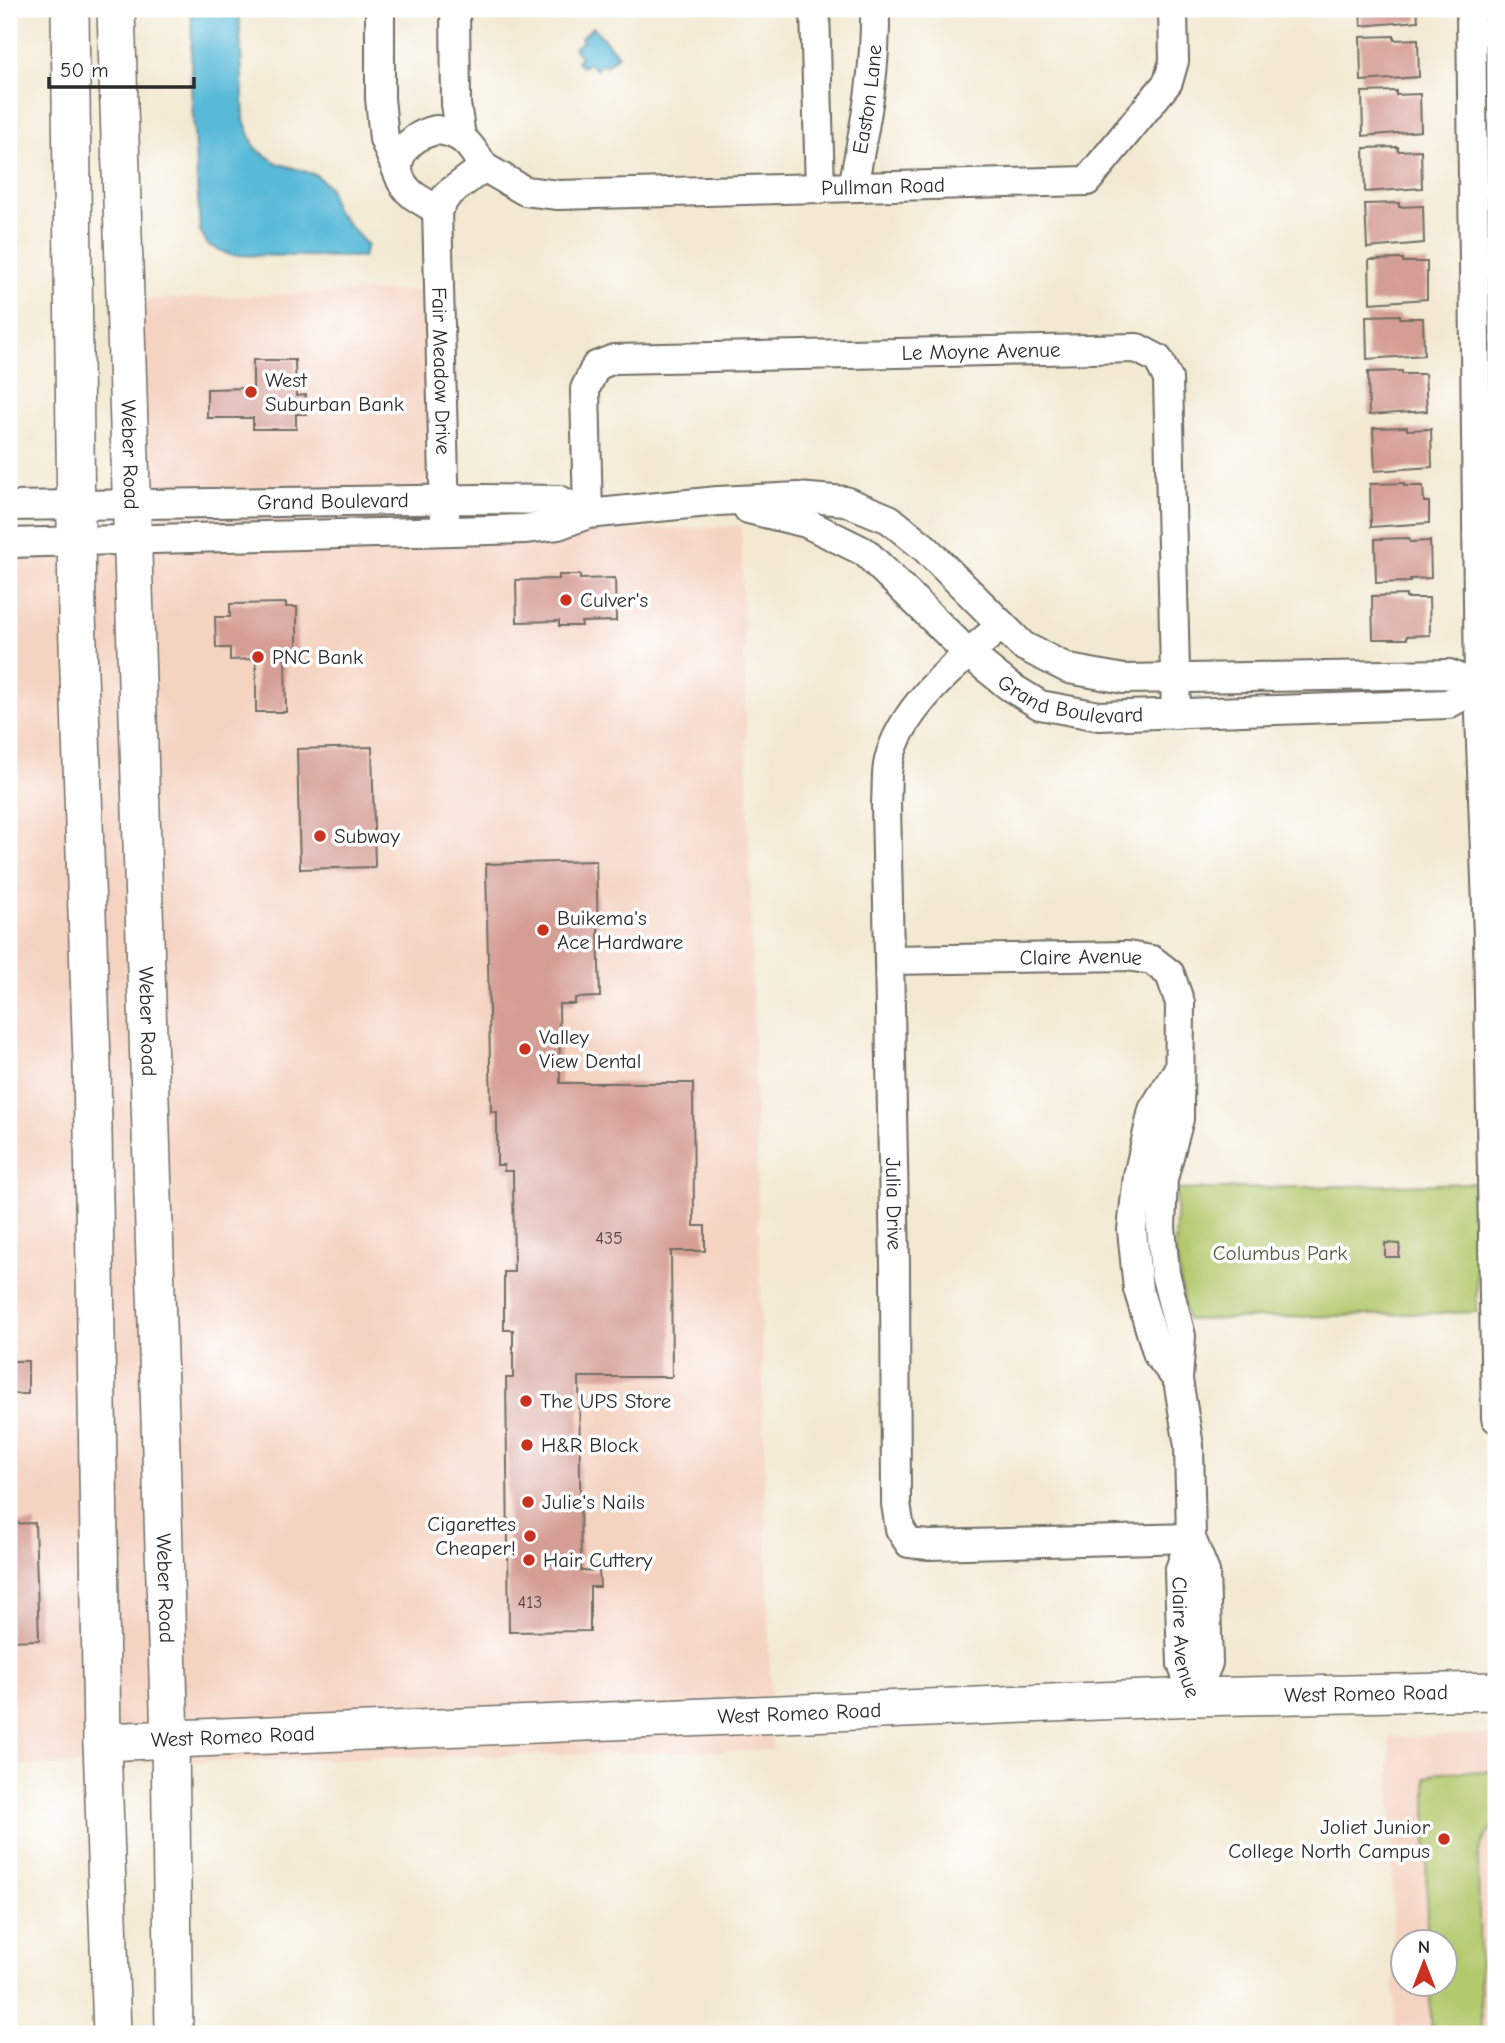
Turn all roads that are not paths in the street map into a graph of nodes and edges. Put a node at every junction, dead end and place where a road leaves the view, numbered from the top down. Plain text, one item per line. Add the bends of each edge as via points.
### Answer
1 (70, 9) edge
2 (116, 9) edge
3 (380, 9) edge
4 (455, 9) edge
5 (815, 9) edge
6 (875, 9) edge
7 (1173, 9) edge
8 (1471, 9) edge
9 (461, 136) junction
10 (484, 167) junction
11 (398, 173) junction
12 (853, 187) junction
13 (820, 189) junction
14 (437, 210) junction
15 (445, 499) junction
16 (718, 501) junction
17 (131, 503) junction
18 (76, 504) junction
19 (9, 506) edge
20 (587, 514) junction
21 (445, 531) junction
22 (133, 540) junction
23 (76, 542) junction
24 (9, 543) edge
25 (1002, 625) junction
26 (968, 653) junction
27 (1175, 678) junction
28 (1488, 687) edge
29 (1175, 714) junction
30 (1492, 935) edge
31 (889, 960) junction
32 (1496, 1418) edge
33 (1191, 1538) junction
34 (1496, 1691) edge
35 (1194, 1698) junction
36 (170, 1740) junction
37 (102, 1742) junction
38 (112, 2034) edge
39 (174, 2034) edge

1 - 18 main road
2 - 17 main road, Weber Road
3 - 11 street via 384,139
4 - 9 street
5 - 13 street, Easton Lane
6 - 12 street, Easton Lane via 871,94
7 - 12 street, Pullman Road via 1174,61 1168,82 1087,181
8 - 28 street
9 - 10 street
9 - 11 street via 449,131 413,139 399,160
10 - 13 street, Pullman Road via 525,191 558,195
10 - 14 street via 448,194
11 - 14 street via 412,194
12 - 13 street, Pullman Road
14 - 15 street, Fair Meadow Drive
15 - 17 street, Grand Boulevard
15 - 20 street, Grand Boulevard via 559,500
15 - 21 street, Fair Meadow Drive
16 - 20 street, Grand Boulevard
16 - 25 street, Grand Boulevard via 798,497 845,501 888,519 925,548
16 - 26 street, Grand Boulevard via 806,523 865,552
17 - 18 street, Grand Boulevard
17 - 22 main road, Weber Road
18 - 19 street, Grand Boulevard
18 - 23 main road
20 - 21 street, Grand Boulevard via 558,525
20 - 27 street, Le Moyne Avenue via 585,388 596,366 614,359 1137,348 1158,359 1168,379
21 - 22 street, Grand Boulevard
22 - 23 street, Grand Boulevard
22 - 36 main road, Weber Road
23 - 24 street, Grand Boulevard
23 - 37 main road via 92,1063
25 - 26 street, Julia Drive
25 - 27 street, Grand Boulevard via 1023,646 1069,669 1124,679
26 - 29 street, Grand Boulevard via 1040,705 1099,716
26 - 31 street, Julia Drive via 904,722 888,764
27 - 28 street, Grand Boulevard via 1449,674
27 - 29 street, Le Moyne Avenue
28 - 29 street, Grand Boulevard via 1448,704
28 - 30 street
30 - 32 street
31 - 33 street, Julia Drive via 896,1504 900,1529 909,1543 929,1545
31 - 33 street, Claire Avenue via 1127,956 1152,960 1170,974 1180,1003 1178,1070 1153,1110 1132,1230 1138,1289 1158,1356 1178,1380 1189,1446
33 - 35 street, Claire Avenue via 1205,1572 1208,1663
34 - 35 main road, West Romeo Road
35 - 36 main road, West Romeo Road
36 - 37 main road, West Romeo Road
36 - 39 main road, Weber Road
37 - 38 main road

